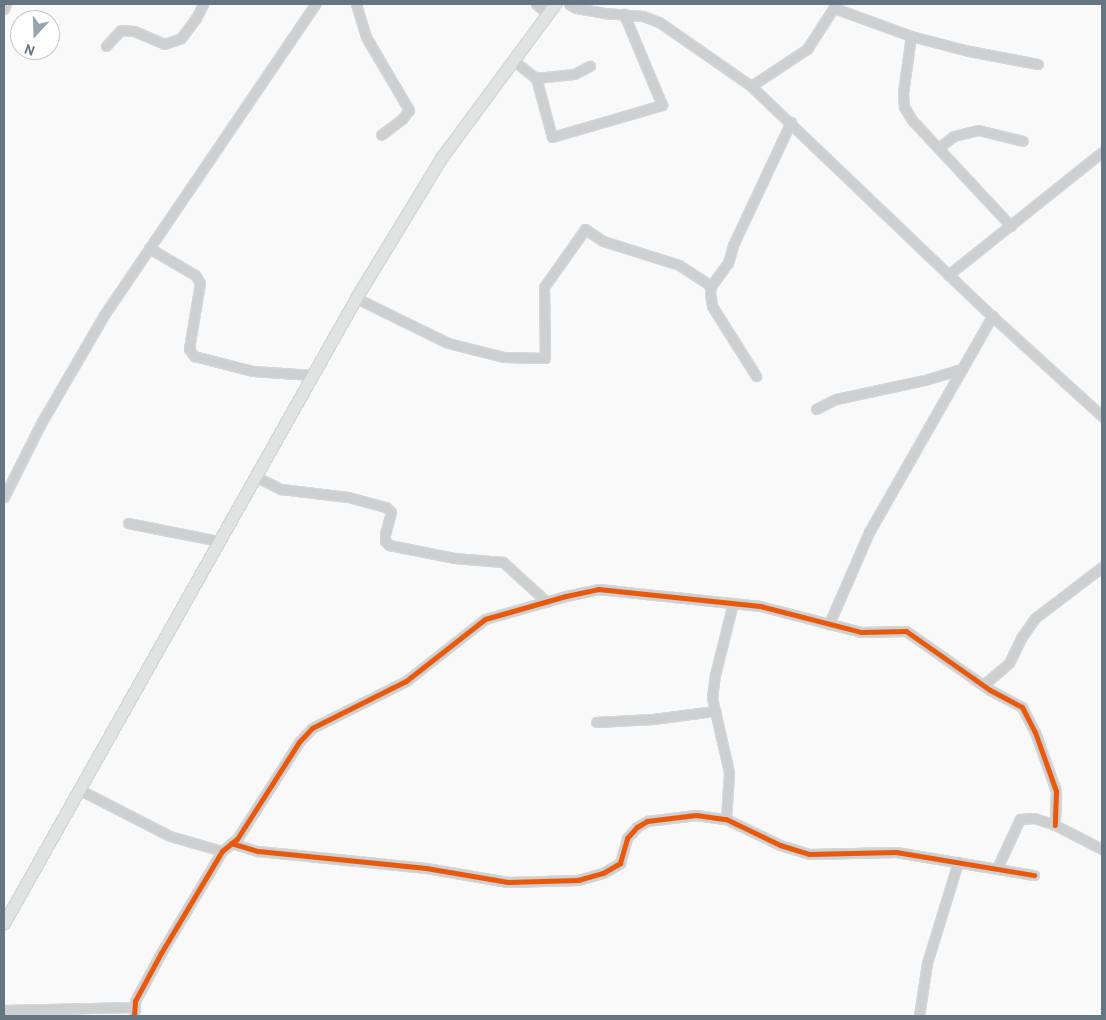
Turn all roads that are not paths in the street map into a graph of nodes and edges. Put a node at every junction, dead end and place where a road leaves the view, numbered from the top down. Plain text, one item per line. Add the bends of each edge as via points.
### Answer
1 (6, 4) edge
2 (203, 4) edge
3 (315, 4) edge
4 (356, 4) edge
5 (536, 4) edge
6 (555, 4) edge
7 (569, 4) edge
8 (835, 6) edge
9 (4, 8) edge
10 (548, 14) junction
11 (624, 14) junction
12 (911, 36) junction
13 (106, 46) dead end
14 (514, 61) junction
15 (1038, 64) dead end
16 (590, 66) dead end
17 (536, 78) junction
18 (751, 86) junction
19 (790, 122) junction
20 (381, 135) dead end
21 (1023, 141) dead end
22 (938, 148) junction
23 (1102, 152) edge
24 (1011, 226) junction
25 (149, 248) junction
26 (948, 275) junction
27 (711, 286) junction
28 (356, 298) junction
29 (992, 316) junction
30 (962, 369) junction
31 (312, 375) junction
32 (756, 376) dead end
33 (816, 409) dead end
34 (1102, 416) edge
35 (255, 476) junction
36 (4, 497) edge
37 (128, 523) dead end
38 (219, 541) junction
39 (1102, 567) edge
40 (547, 602) junction
41 (733, 603) junction
42 (829, 624) junction
43 (983, 685) junction
44 (715, 711) junction
45 (596, 722) dead end
46 (80, 790) junction
47 (726, 819) junction
48 (1055, 825) junction
49 (231, 843) junction
50 (1102, 849) edge
51 (222, 851) junction
52 (958, 862) junction
53 (997, 868) junction
54 (1034, 875) dead end
55 (4, 923) edge
56 (4, 1010) edge
57 (135, 1011) edge
58 (919, 1016) edge

1 - 9 street
2 - 13 street via 181,38 164,44 134,31 121,30
3 - 25 street
4 - 20 street via 366,37 409,110
5 - 10 street
6 - 10 main road
7 - 11 street via 594,12
8 - 12 street
8 - 18 street via 807,49
10 - 14 main road
11 - 17 street via 662,105 552,137
11 - 18 street via 658,22
12 - 15 street via 969,52
12 - 22 street via 904,107
14 - 17 street
14 - 28 main road via 441,158
16 - 17 street via 574,74
18 - 19 street
19 - 26 street
19 - 27 street via 733,245 728,263
21 - 22 street via 978,130 954,136
22 - 24 street
23 - 24 street
24 - 26 street
25 - 31 street via 195,275 200,283 189,348 194,356 253,371
25 - 36 street via 76,360
26 - 29 street
27 - 28 street via 679,265 603,241 585,229 544,287 545,358 504,357 448,343
27 - 32 street via 712,306
28 - 31 main road
29 - 30 street
29 - 34 street
30 - 33 street via 836,400
30 - 42 street via 869,532
31 - 35 main road
35 - 38 main road
35 - 40 street via 281,489 358,499 386,507 391,512 385,534 388,545 454,558 503,562
37 - 38 street
38 - 46 main road
39 - 43 street via 1035,618 1009,663
40 - 41 street via 598,589
40 - 49 street via 485,619 406,681 312,728 299,742
41 - 42 street via 760,606
41 - 44 street via 715,675 712,698
42 - 43 street via 861,632 906,631
43 - 48 street via 1022,707 1035,732 1056,792
44 - 45 street
44 - 47 street via 729,772
46 - 51 street via 170,836
46 - 55 main road
47 - 49 street via 696,816 647,821 627,838 620,863 603,873 578,880 508,882 426,868 258,851
47 - 52 street via 780,845 808,854 896,852
48 - 50 street
48 - 53 street via 1034,818 1020,819
49 - 51 street
51 - 57 street via 161,953 135,1001
52 - 53 street
52 - 58 street via 927,963
53 - 54 street
56 - 57 street

